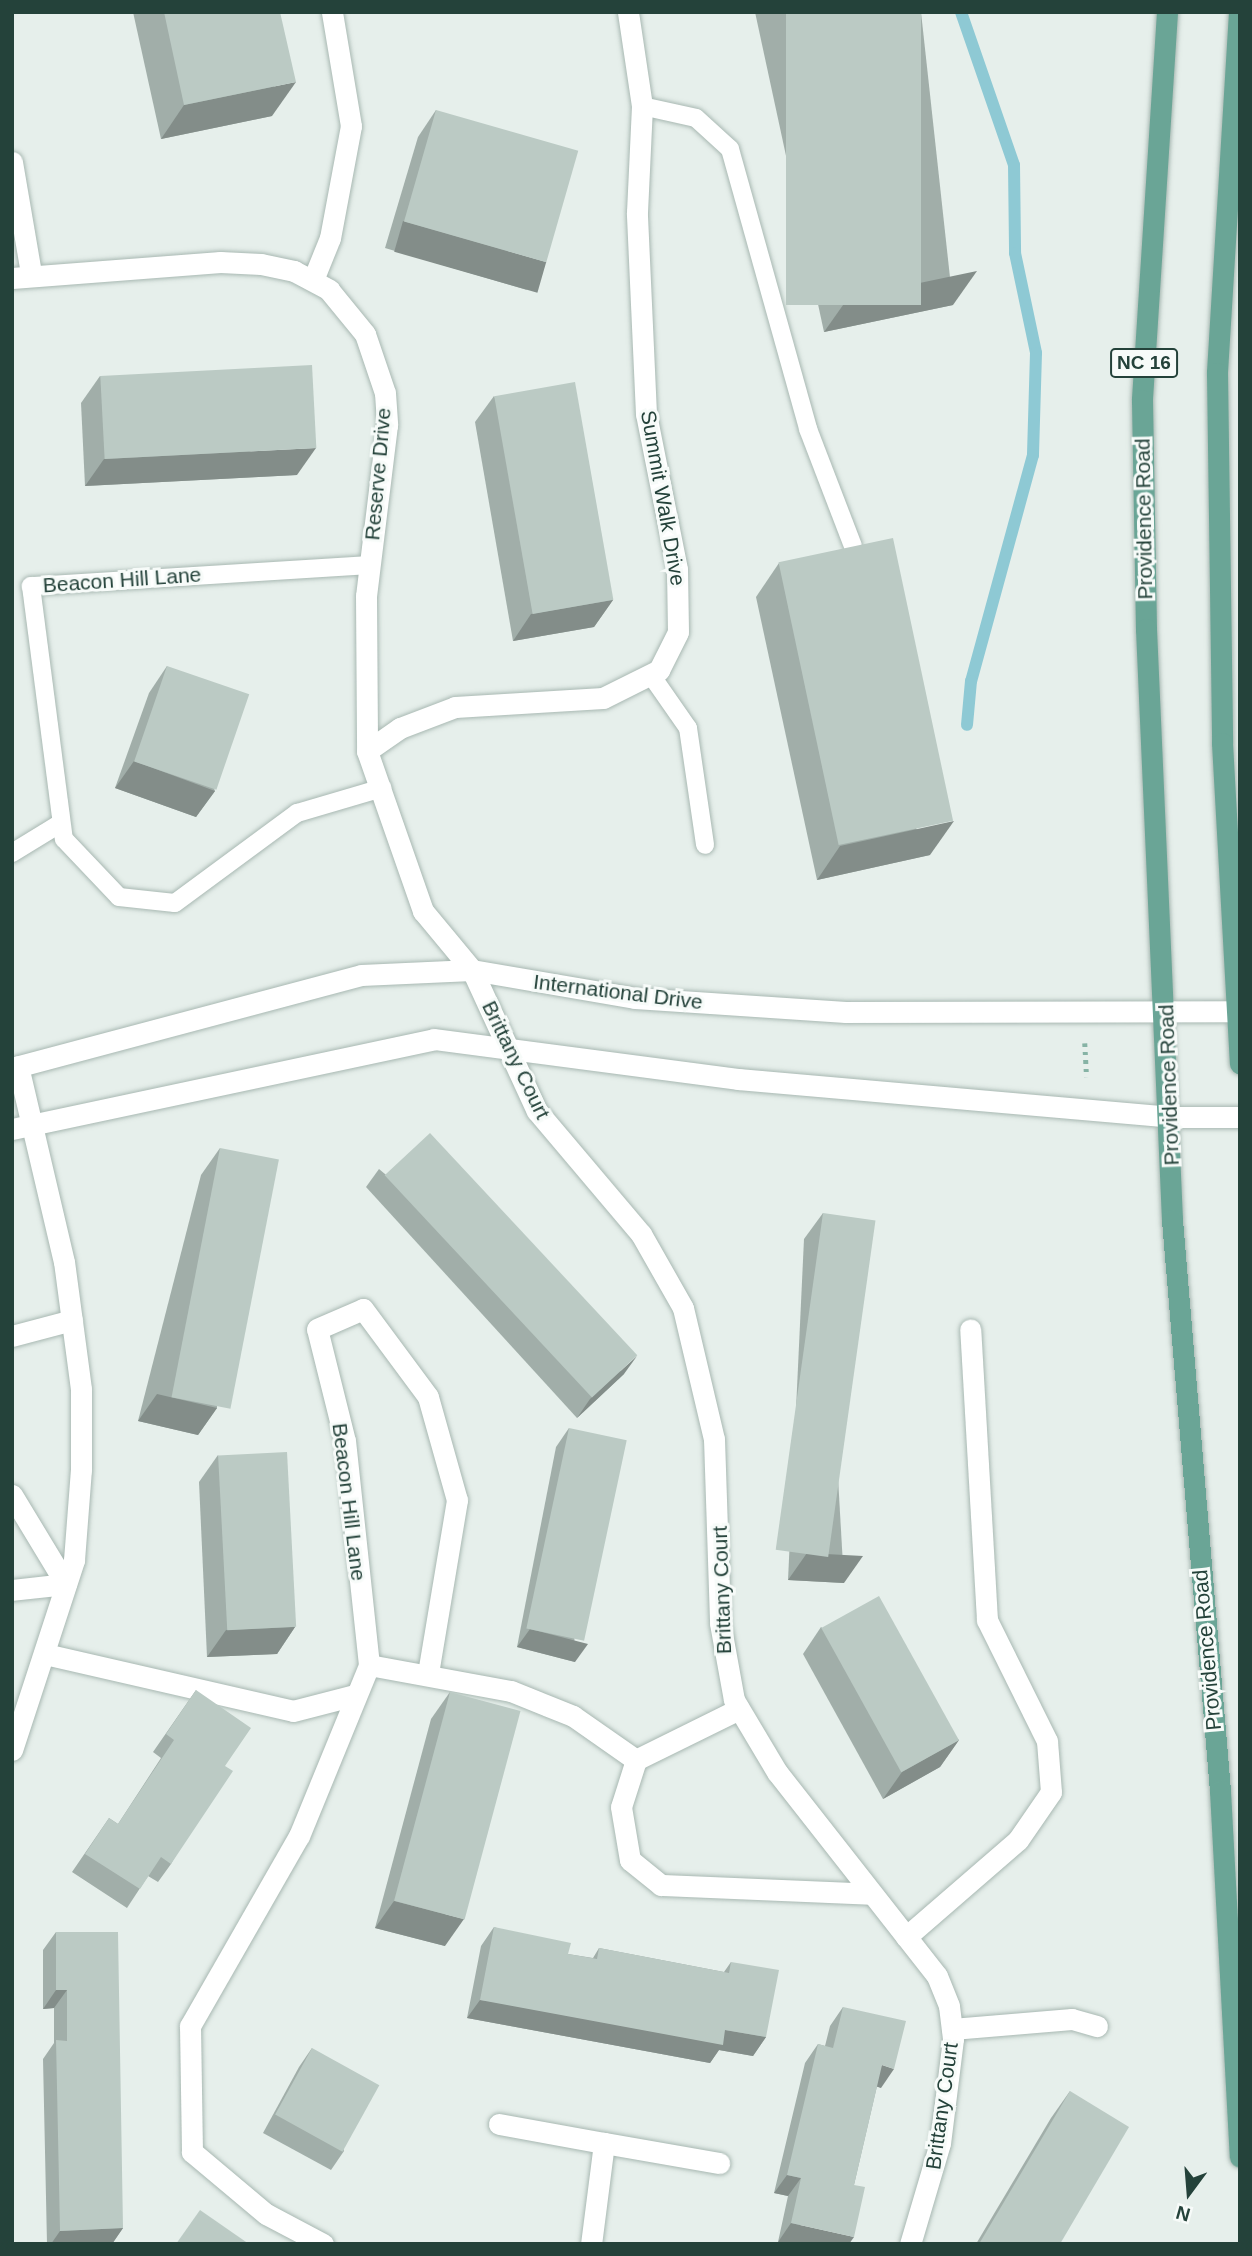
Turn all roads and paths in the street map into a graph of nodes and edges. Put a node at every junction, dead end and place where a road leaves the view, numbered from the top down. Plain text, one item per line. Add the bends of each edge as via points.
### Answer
1 (332, 12) edge
2 (628, 12) edge
3 (1167, 12) edge
4 (1239, 12) edge
5 (642, 106) junction
6 (12, 162) edge
7 (22, 276) edge
8 (313, 280) junction
9 (853, 546) edge
10 (369, 565) junction
11 (651, 675) junction
12 (367, 751) junction
13 (382, 788) junction
14 (61, 823) junction
15 (705, 845) dead end
16 (12, 853) edge
17 (472, 970) junction
18 (1237, 1011) junction
19 (1168, 1014) junction
20 (1084, 1039) dead end
21 (511, 1048) junction
22 (1240, 1063) edge
23 (14, 1064) edge
24 (1087, 1077) dead end
25 (1171, 1117) junction
26 (1240, 1117) edge
27 (22, 1127) edge
28 (72, 1320) junction
29 (970, 1329) dead end
30 (12, 1336) edge
31 (12, 1495) edge
32 (66, 1584) junction
33 (12, 1590) edge
34 (45, 1654) junction
35 (369, 1665) junction
36 (428, 1673) junction
37 (355, 1695) junction
38 (739, 1709) junction
39 (12, 1750) edge
40 (636, 1760) junction
41 (872, 1894) junction
42 (906, 1937) junction
43 (1097, 2026) dead end
44 (952, 2029) junction
45 (499, 2124) dead end
46 (604, 2143) junction
47 (1240, 2157) edge
48 (719, 2163) dead end
49 (323, 2244) edge
50 (591, 2244) edge
51 (910, 2244) edge

1 - 8 street via 351,125 330,237
2 - 5 street, Summit Walk Drive
3 - 19 main road, Providence Road / NC 16 via 1142,400 1146,629
4 - 18 main road via 1217,373 1222,743
5 - 9 lane via 696,118 730,149 808,429
5 - 11 street, Summit Walk Drive via 637,212 645,401 682,607 668,654
6 - 7 street
7 - 8 street, Reserve Drive via 220,262 261,264
8 - 10 street, Reserve Drive via 347,308 365,334 385,393
10 - 12 street, Reserve Drive
10 - 14 lane, Beacon Hill Lane via 31,586
11 - 12 street via 603,698 572,704 501,700 455,707 400,728
11 - 15 lane via 688,728
12 - 13 street, Reserve Drive
13 - 14 lane via 297,813 175,903 118,897 64,839
13 - 17 street, Reserve Drive via 423,911
14 - 16 lane
17 - 19 street, International Drive via 635,998 765,1008
17 - 21 street, Brittany Court
17 - 23 street, International Drive via 361,975
18 - 19 street, International Drive
18 - 22 main road
19 - 25 main road, Providence Road / NC 16
20 - 24 path
21 - 25 street via 738,1079
21 - 27 street via 434,1040
21 - 38 street, Brittany Court via 537,1111 641,1234 682,1308 714,1439 720,1623
23 - 27 street
25 - 26 street
25 - 47 main road, Providence Road / NC 16 via 1172,1220 1220,1791
27 - 28 street
28 - 30 street
28 - 32 street via 81,1470
29 - 42 street via 987,1620 1047,1741 1051,1792 1018,1840
31 - 32 street
32 - 33 street
32 - 34 street
34 - 37 street via 293,1712
34 - 39 street
35 - 36 street
35 - 36 street, Beacon Hill Lane via 345,1441 317,1329 363,1309 428,1397 457,1500
35 - 37 street
36 - 40 street via 511,1691 573,1716
37 - 49 street via 299,1836 190,2026 192,2152 266,2214
38 - 40 street
38 - 41 street, Brittany Court via 777,1772
40 - 41 street via 621,1807 630,1860 661,1885
41 - 42 street, Brittany Court
42 - 44 street, Brittany Court via 937,1976
43 - 44 street via 1072,2019
44 - 51 street, Brittany Court via 940,2143
45 - 46 street
46 - 48 street
46 - 50 street

